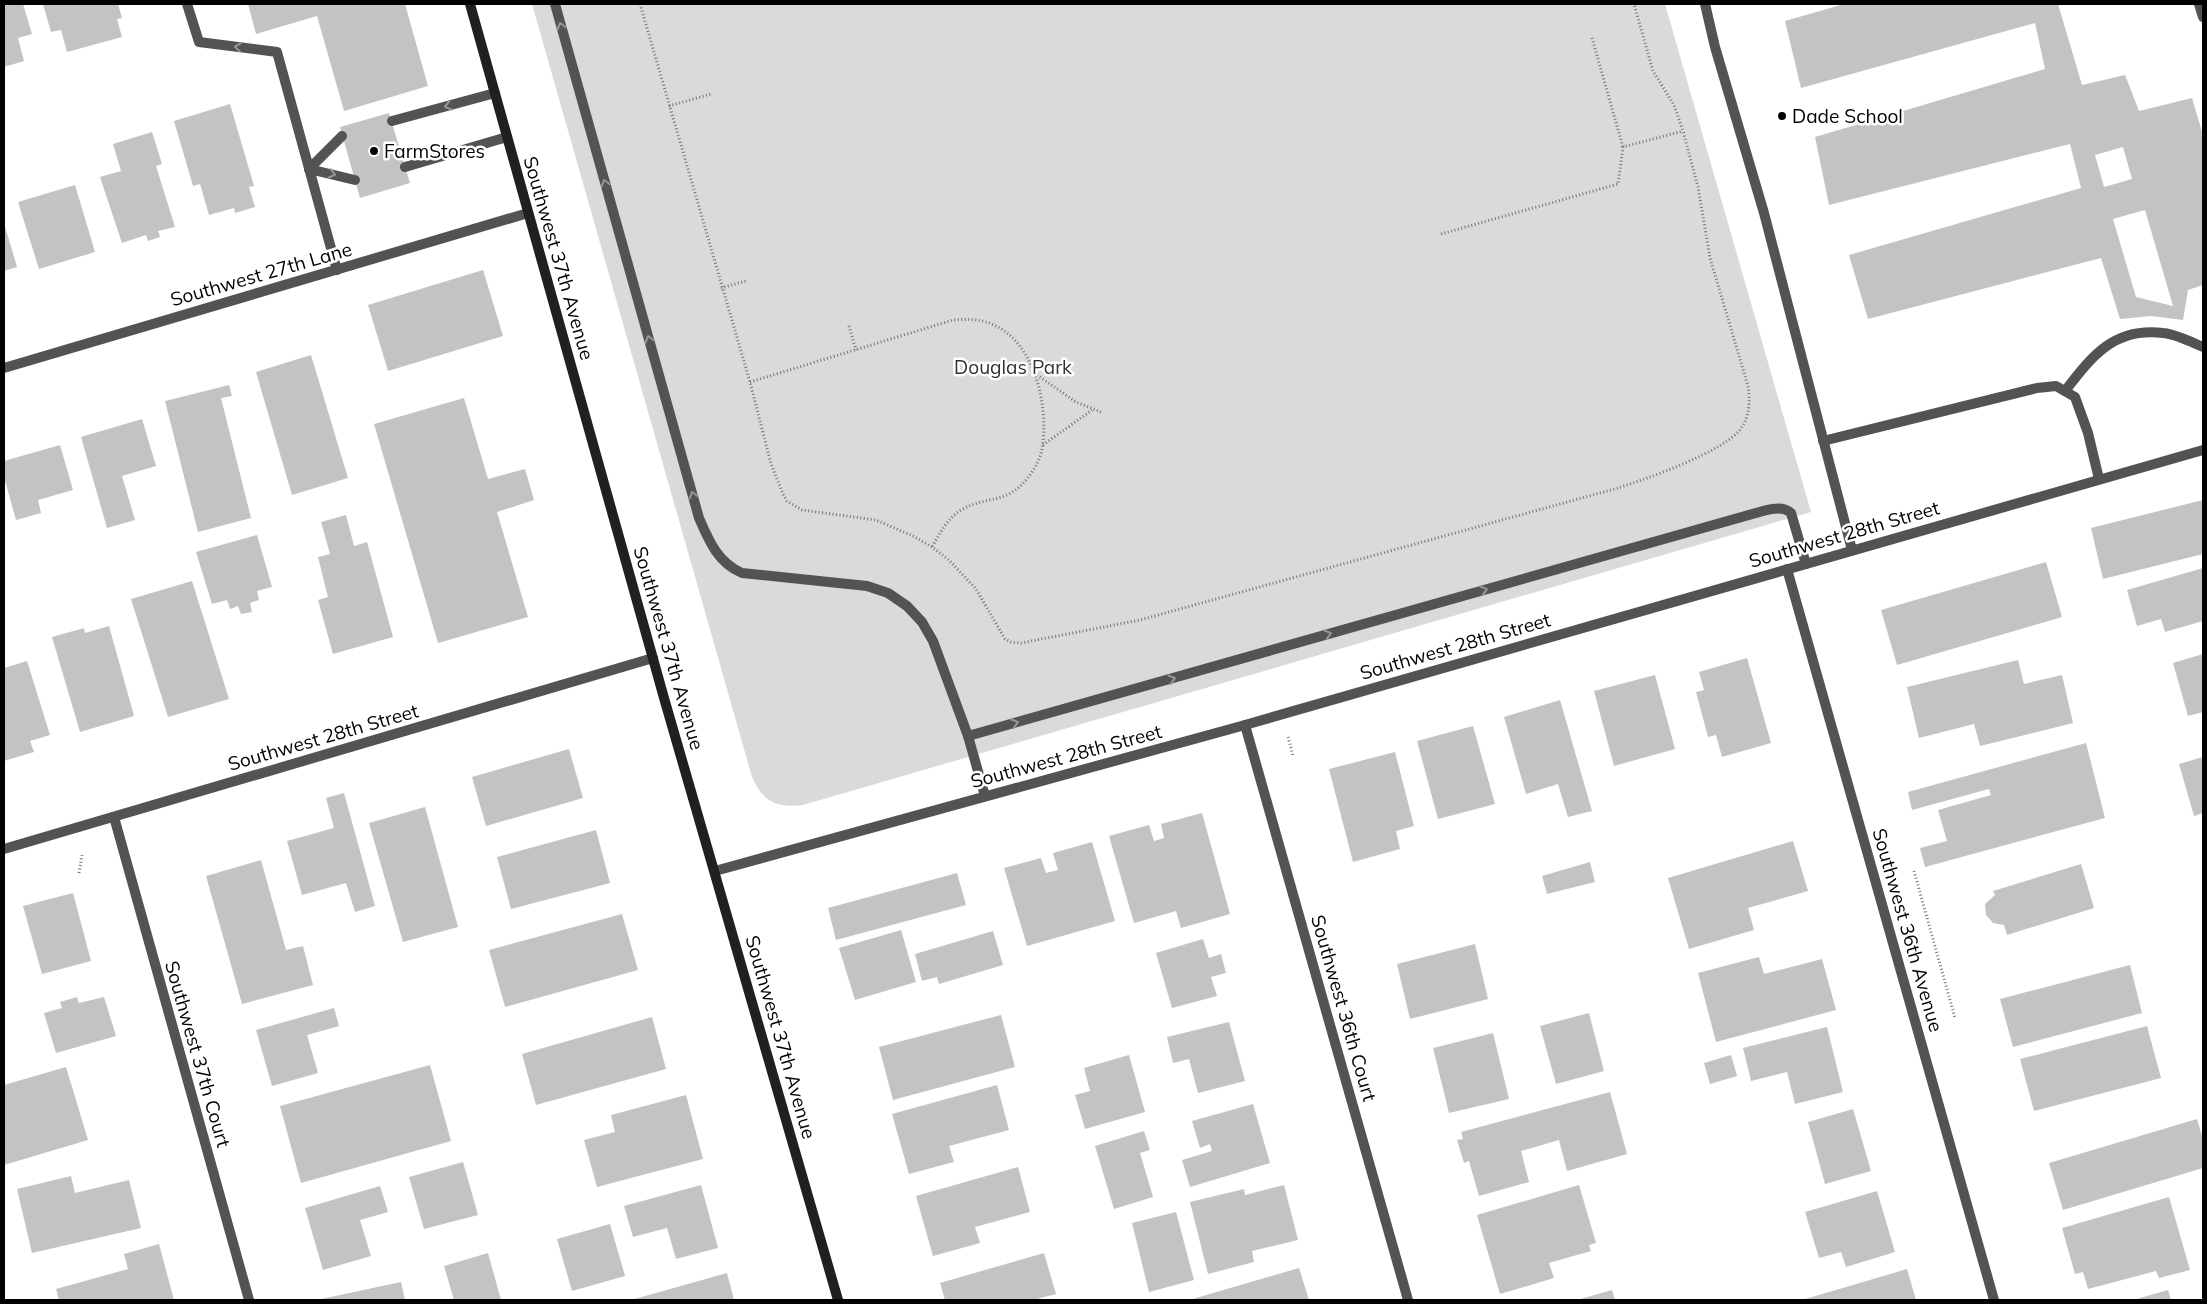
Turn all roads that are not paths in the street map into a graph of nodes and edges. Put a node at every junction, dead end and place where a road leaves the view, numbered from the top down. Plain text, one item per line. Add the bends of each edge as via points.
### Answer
1 (187, 4) edge
2 (470, 4) edge
3 (555, 4) edge
4 (1705, 4) edge
5 (2199, 4) edge
6 (2203, 18) edge
7 (495, 93) junction
8 (392, 121) dead end
9 (342, 136) dead end
10 (507, 137) junction
11 (405, 167) dead end
12 (309, 169) junction
13 (355, 180) dead end
14 (528, 213) junction
15 (336, 270) junction
16 (2203, 347) edge
17 (4, 368) edge
18 (2065, 391) junction
19 (1823, 441) junction
20 (2203, 450) edge
21 (2098, 479) junction
22 (1852, 550) junction
23 (1806, 564) junction
24 (1787, 569) junction
25 (653, 658) junction
26 (1245, 725) junction
27 (968, 736) junction
28 (986, 796) junction
29 (114, 817) junction
30 (4, 849) edge
31 (715, 871) junction
32 (249, 1300) edge
33 (838, 1300) edge
34 (1408, 1300) edge
35 (1994, 1300) edge

12 -> 1 street via 277,52 199,42
2 - 7 main road, Southwest 37th Avenue
27 -> 3 street via 933,641 908,606 888,593 868,586 742,573 731,568 709,541 699,518
4 - 19 street
5 - 6 street
7 -> 8 street
7 - 10 main road, Southwest 37th Avenue
9 - 12 street
10 - 11 street
10 - 14 main road, Southwest 37th Avenue
12 -> 13 street
12 - 15 street
14 - 15 street, Southwest 27th Lane
14 - 25 main road, Southwest 37th Avenue
15 - 17 street, Southwest 27th Lane
16 - 18 street via 2164,333 2136,332 2112,341 2090,358
18 - 19 street via 2056,386 2037,388
18 - 21 street via 2075,397 2088,433
19 - 22 street
20 - 21 street, Southwest 28th Street
21 - 22 street, Southwest 28th Street
22 - 23 street, Southwest 28th Street
23 - 24 street, Southwest 28th Street
27 -> 23 street via 1777,508 1788,510 1793,516
24 - 26 street, Southwest 28th Street
24 - 35 street, Southwest 36th Avenue
25 - 29 street, Southwest 28th Street
25 - 31 main road, Southwest 37th Avenue
26 - 28 street, Southwest 28th Street
26 - 34 street, Southwest 36th Court
27 - 28 street
28 - 31 street, Southwest 28th Street
29 - 30 street, Southwest 28th Street
29 - 32 street, Southwest 37th Court
31 - 33 main road, Southwest 37th Avenue

